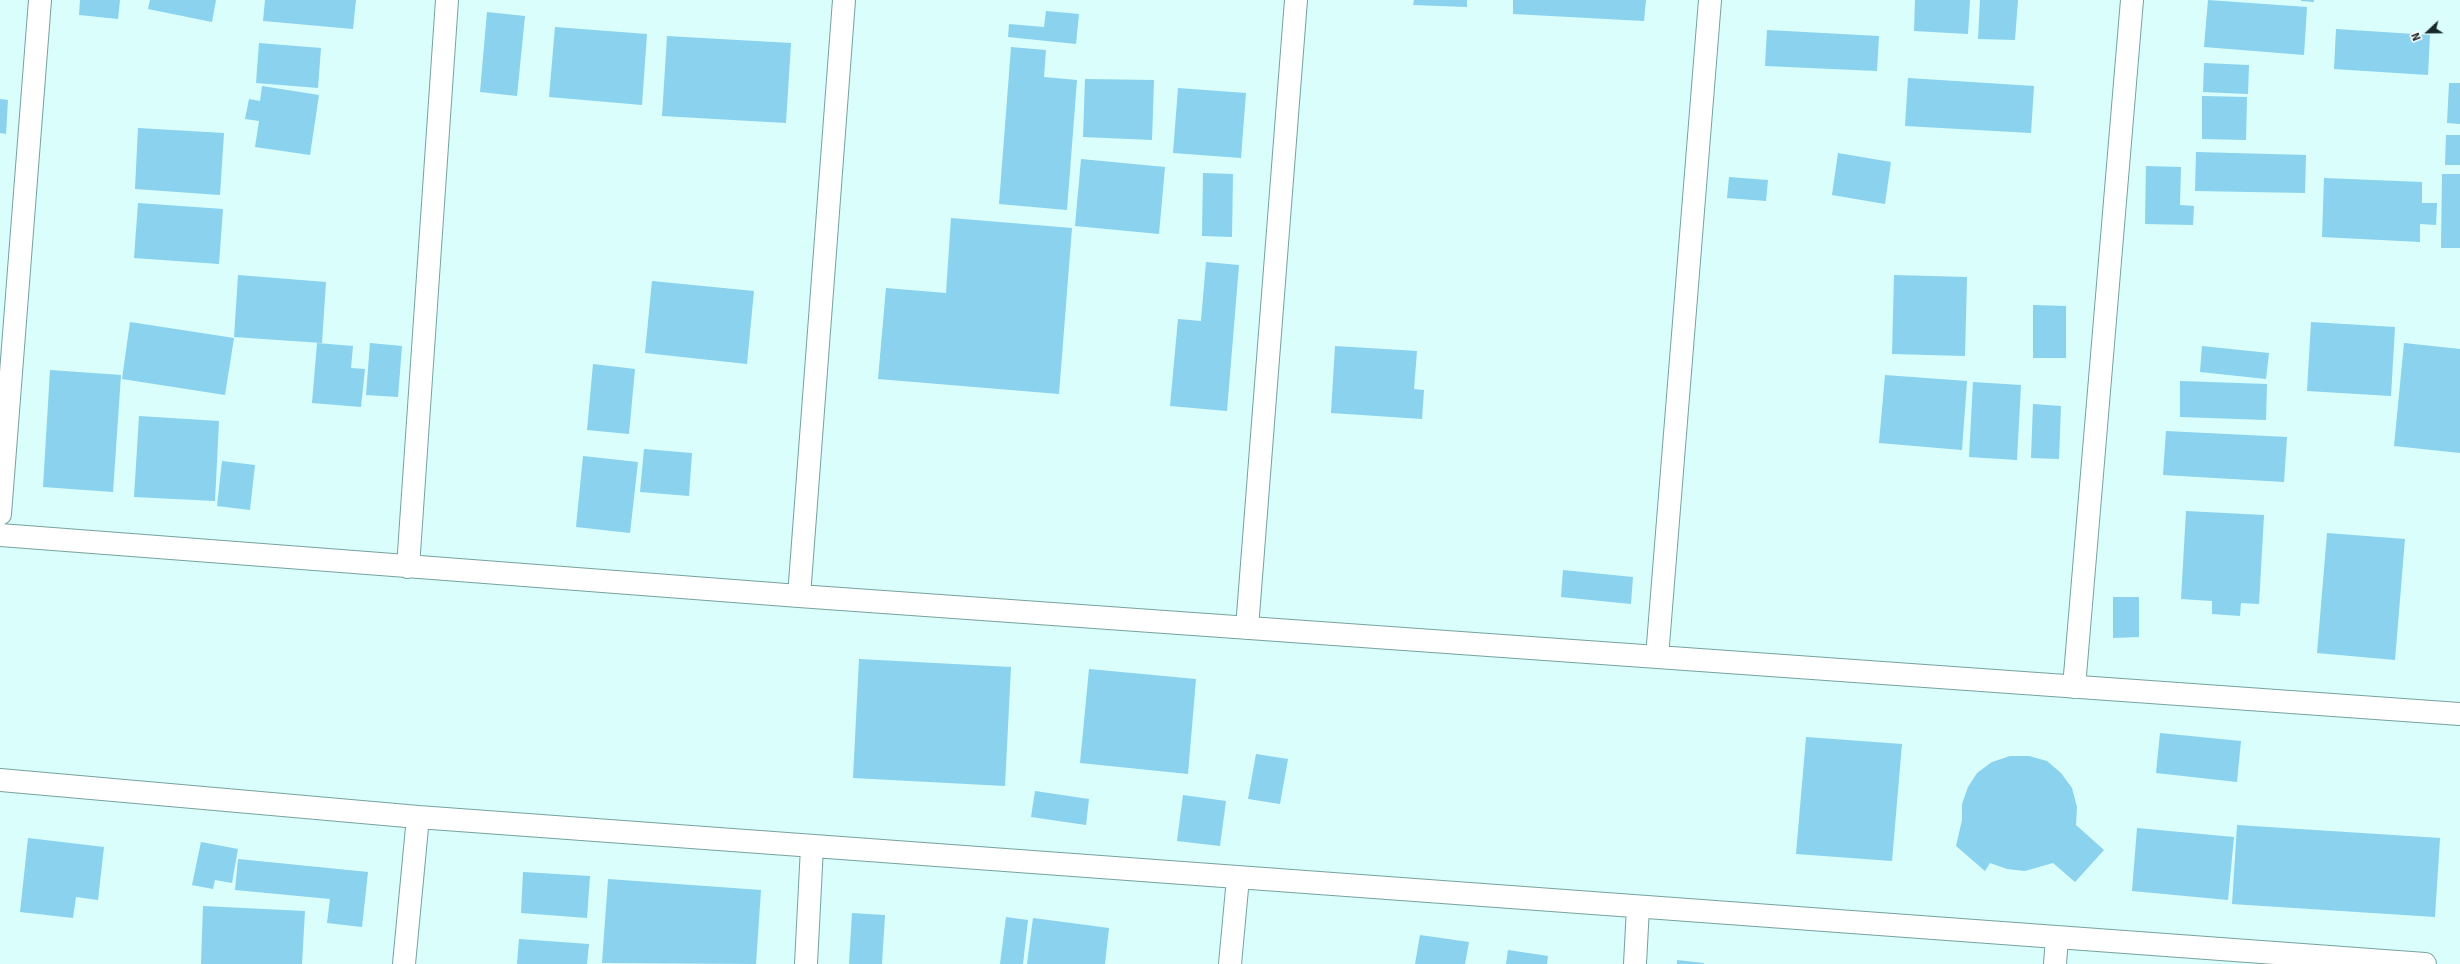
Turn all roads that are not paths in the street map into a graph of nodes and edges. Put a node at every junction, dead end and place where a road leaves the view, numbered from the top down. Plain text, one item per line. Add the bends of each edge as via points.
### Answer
1 (40, 0) edge
2 (447, 0) edge
3 (844, 0) edge
4 (1296, 0) edge
5 (1710, 0) edge
6 (2132, 0) edge
7 (0, 514) edge
8 (0, 535) edge
9 (408, 567) junction
10 (799, 596) junction
11 (1246, 628) junction
12 (1657, 657) junction
13 (2074, 687) junction
14 (2460, 714) edge
15 (0, 780) edge
16 (418, 817) junction
17 (812, 847) junction
18 (1238, 878) junction
19 (1638, 907) junction
20 (2057, 937) junction
21 (404, 964) edge
22 (806, 964) edge
23 (1230, 964) edge
24 (1635, 964) edge
25 (2055, 964) edge
26 (2425, 964) edge

1 - 7 street
2 - 9 street
3 - 10 street
4 - 11 street
5 - 12 street
6 - 13 street
8 - 9 street
9 - 10 street
10 - 11 street
11 - 12 street
12 - 13 street
13 - 14 street
15 - 16 street
16 - 17 street
16 - 21 street
17 - 18 street
17 - 22 street
18 - 19 street
18 - 23 street
19 - 20 street
19 - 24 street
20 - 25 street
20 - 26 street

